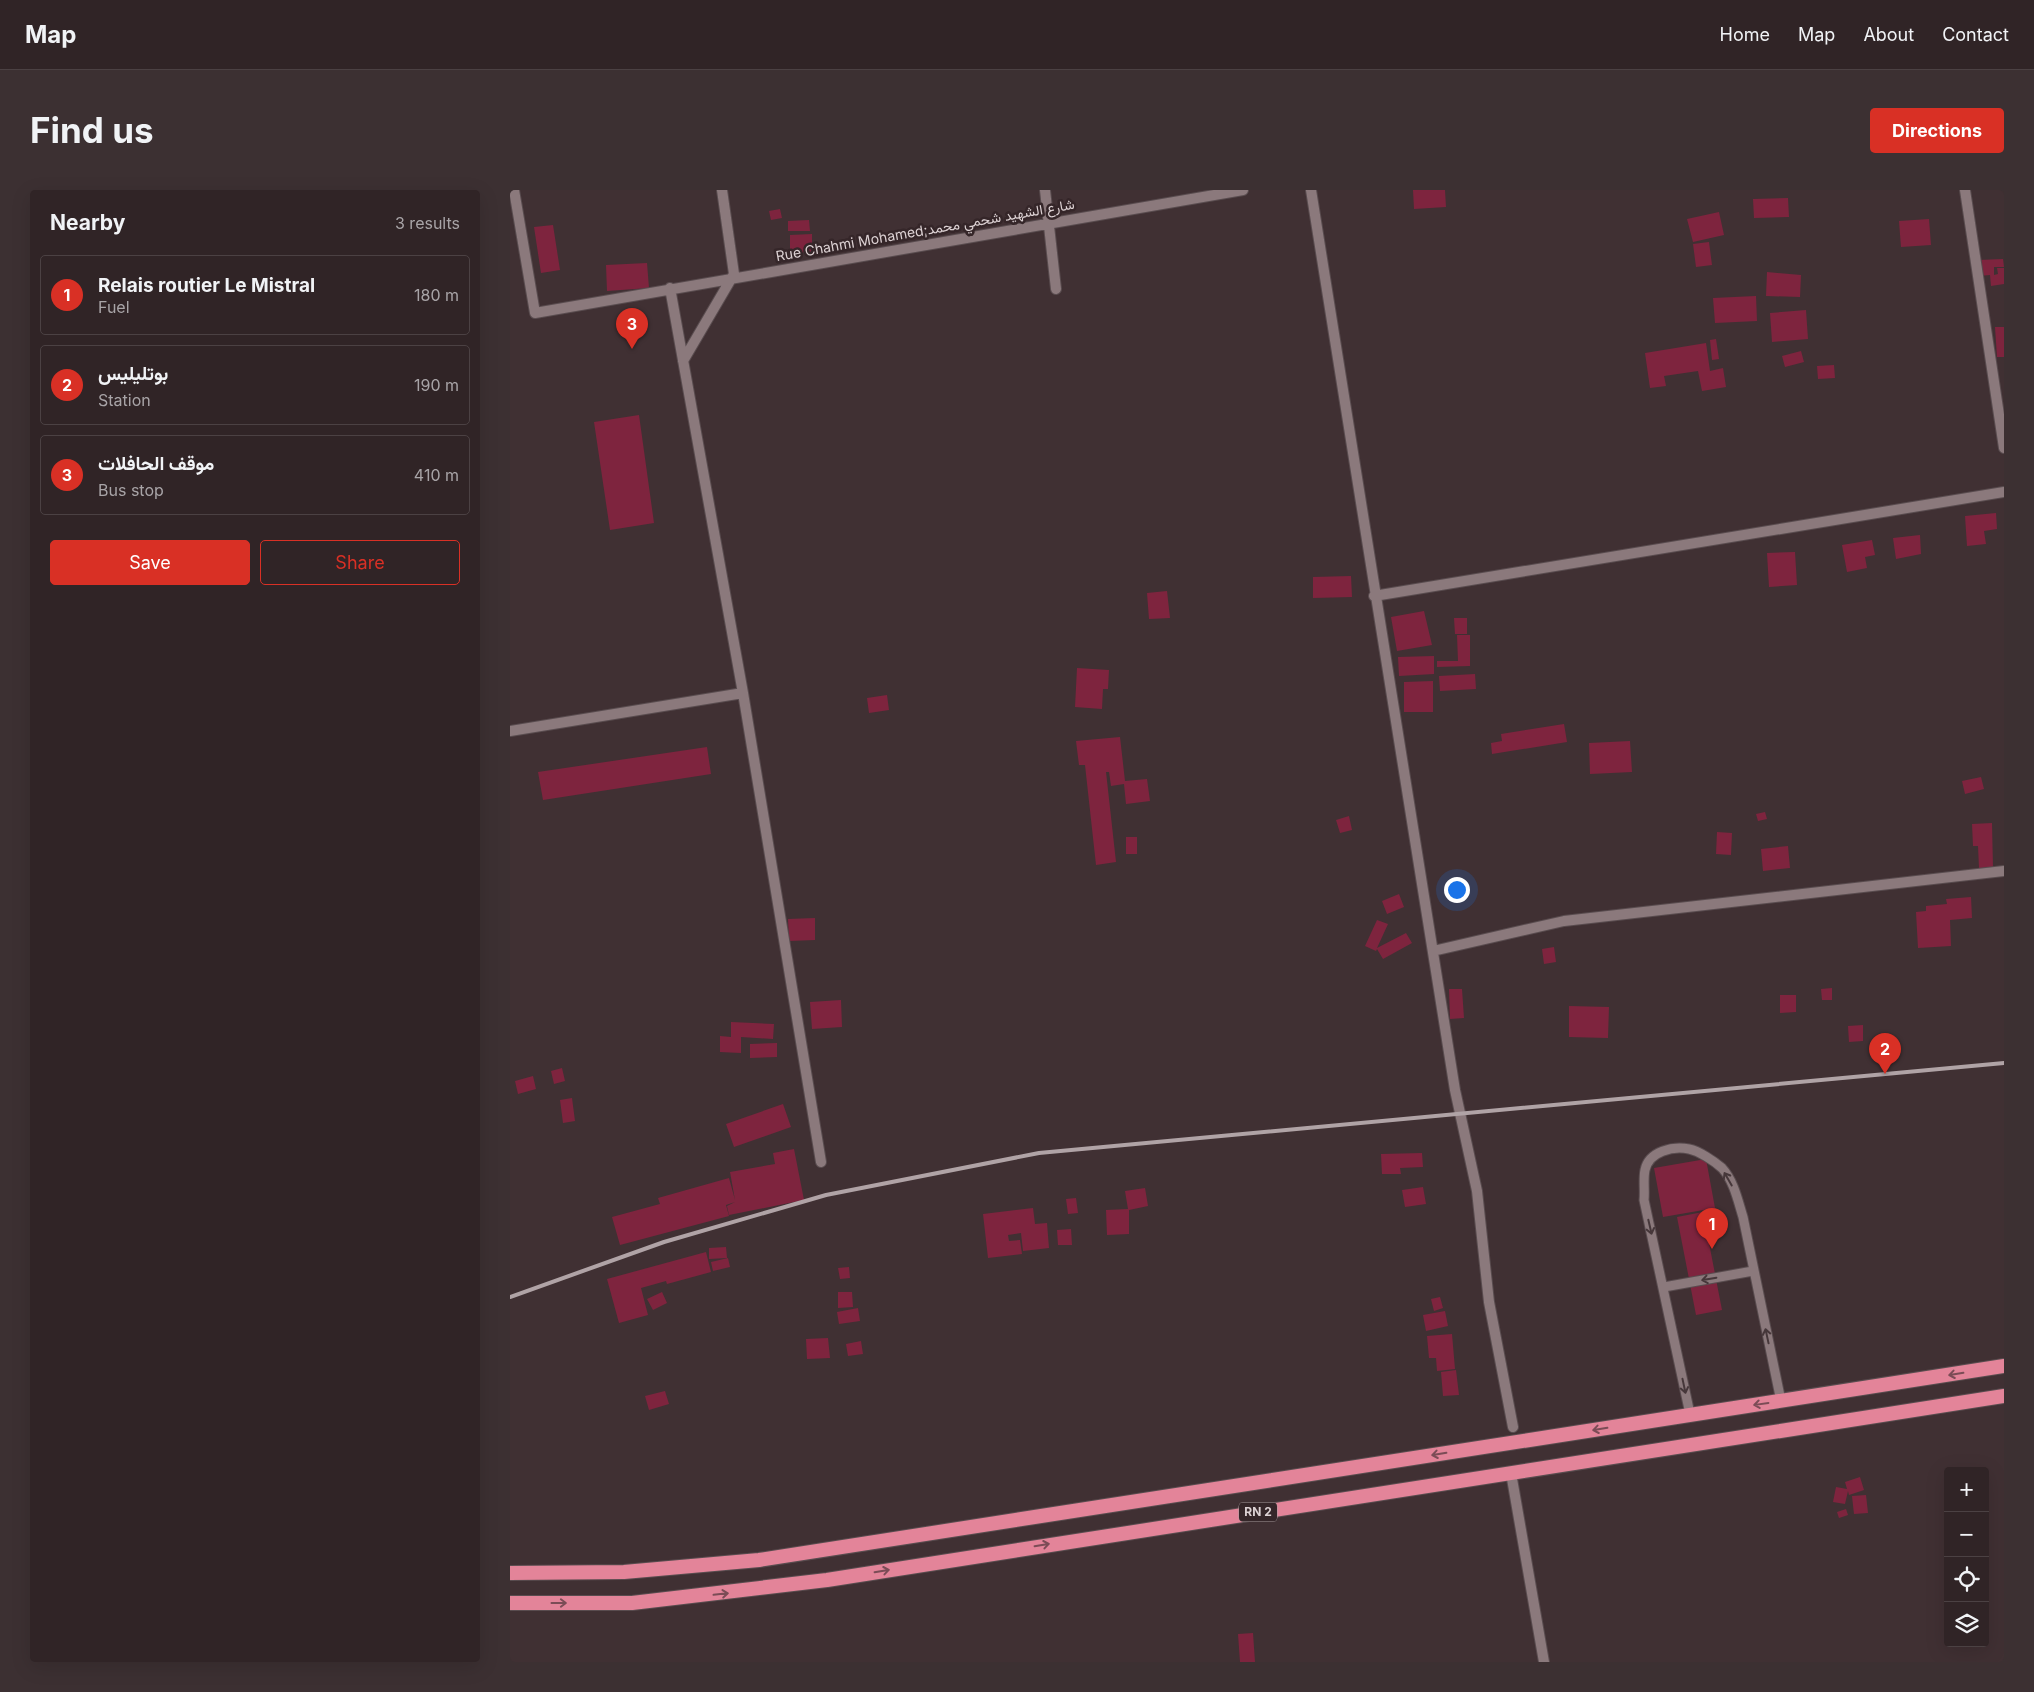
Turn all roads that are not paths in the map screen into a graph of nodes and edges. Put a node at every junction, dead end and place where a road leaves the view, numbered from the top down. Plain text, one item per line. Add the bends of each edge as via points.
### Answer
1 (514, 190) edge
2 (722, 190) edge
3 (1044, 190) edge
4 (1243, 190) edge
5 (1311, 190) edge
6 (1964, 190) edge
7 (1050, 222) junction
8 (731, 278) junction
9 (670, 288) junction
10 (1056, 289) dead end
11 (683, 361) junction
12 (2004, 448) edge
13 (2004, 492) edge
14 (1374, 596) junction
15 (743, 693) junction
16 (510, 731) edge
17 (2004, 871) edge
18 (1432, 951) junction
19 (821, 1162) dead end
20 (1753, 1271) junction
21 (1664, 1287) junction
22 (2004, 1366) edge
23 (2004, 1396) edge
24 (1781, 1401) junction
25 (1690, 1414) junction
26 (1513, 1427) dead end
27 (1511, 1472) junction
28 (510, 1573) edge
29 (510, 1603) edge
30 (1544, 1662) edge

1 - 9 street, Rue Chahmi Mohamed;شارع الشهيد شحمي محمد via 535,312
2 - 8 street via 734,274
3 - 7 street
4 - 7 street, Rue Chahmi Mohamed;شارع الشهيد شحمي محمد
5 - 14 street
6 - 12 street
7 - 8 street, Rue Chahmi Mohamed;شارع الشهيد شحمي محمد
7 - 10 street
8 - 9 street, Rue Chahmi Mohamed;شارع الشهيد شحمي محمد
8 - 11 street
9 - 11 street
11 - 15 street
13 - 14 street
14 - 18 street
15 - 16 street
15 - 19 street
17 - 18 street via 1564,921
18 - 26 street via 1455,1090 1478,1191 1489,1302
20 -> 21 lane
20 -> 21 lane via 1743,1217 1735,1191 1722,1169 1690,1149 1668,1149 1654,1155 1645,1168 1644,1200
24 -> 20 lane
21 -> 25 lane
22 -> 24 highway, RN 2
23 - 27 highway, RN 2
24 -> 25 highway, RN 2
25 -> 28 highway, RN 2 via 758,1560 624,1572
29 -> 27 highway, RN 2 via 632,1602 733,1593
27 - 30 street

